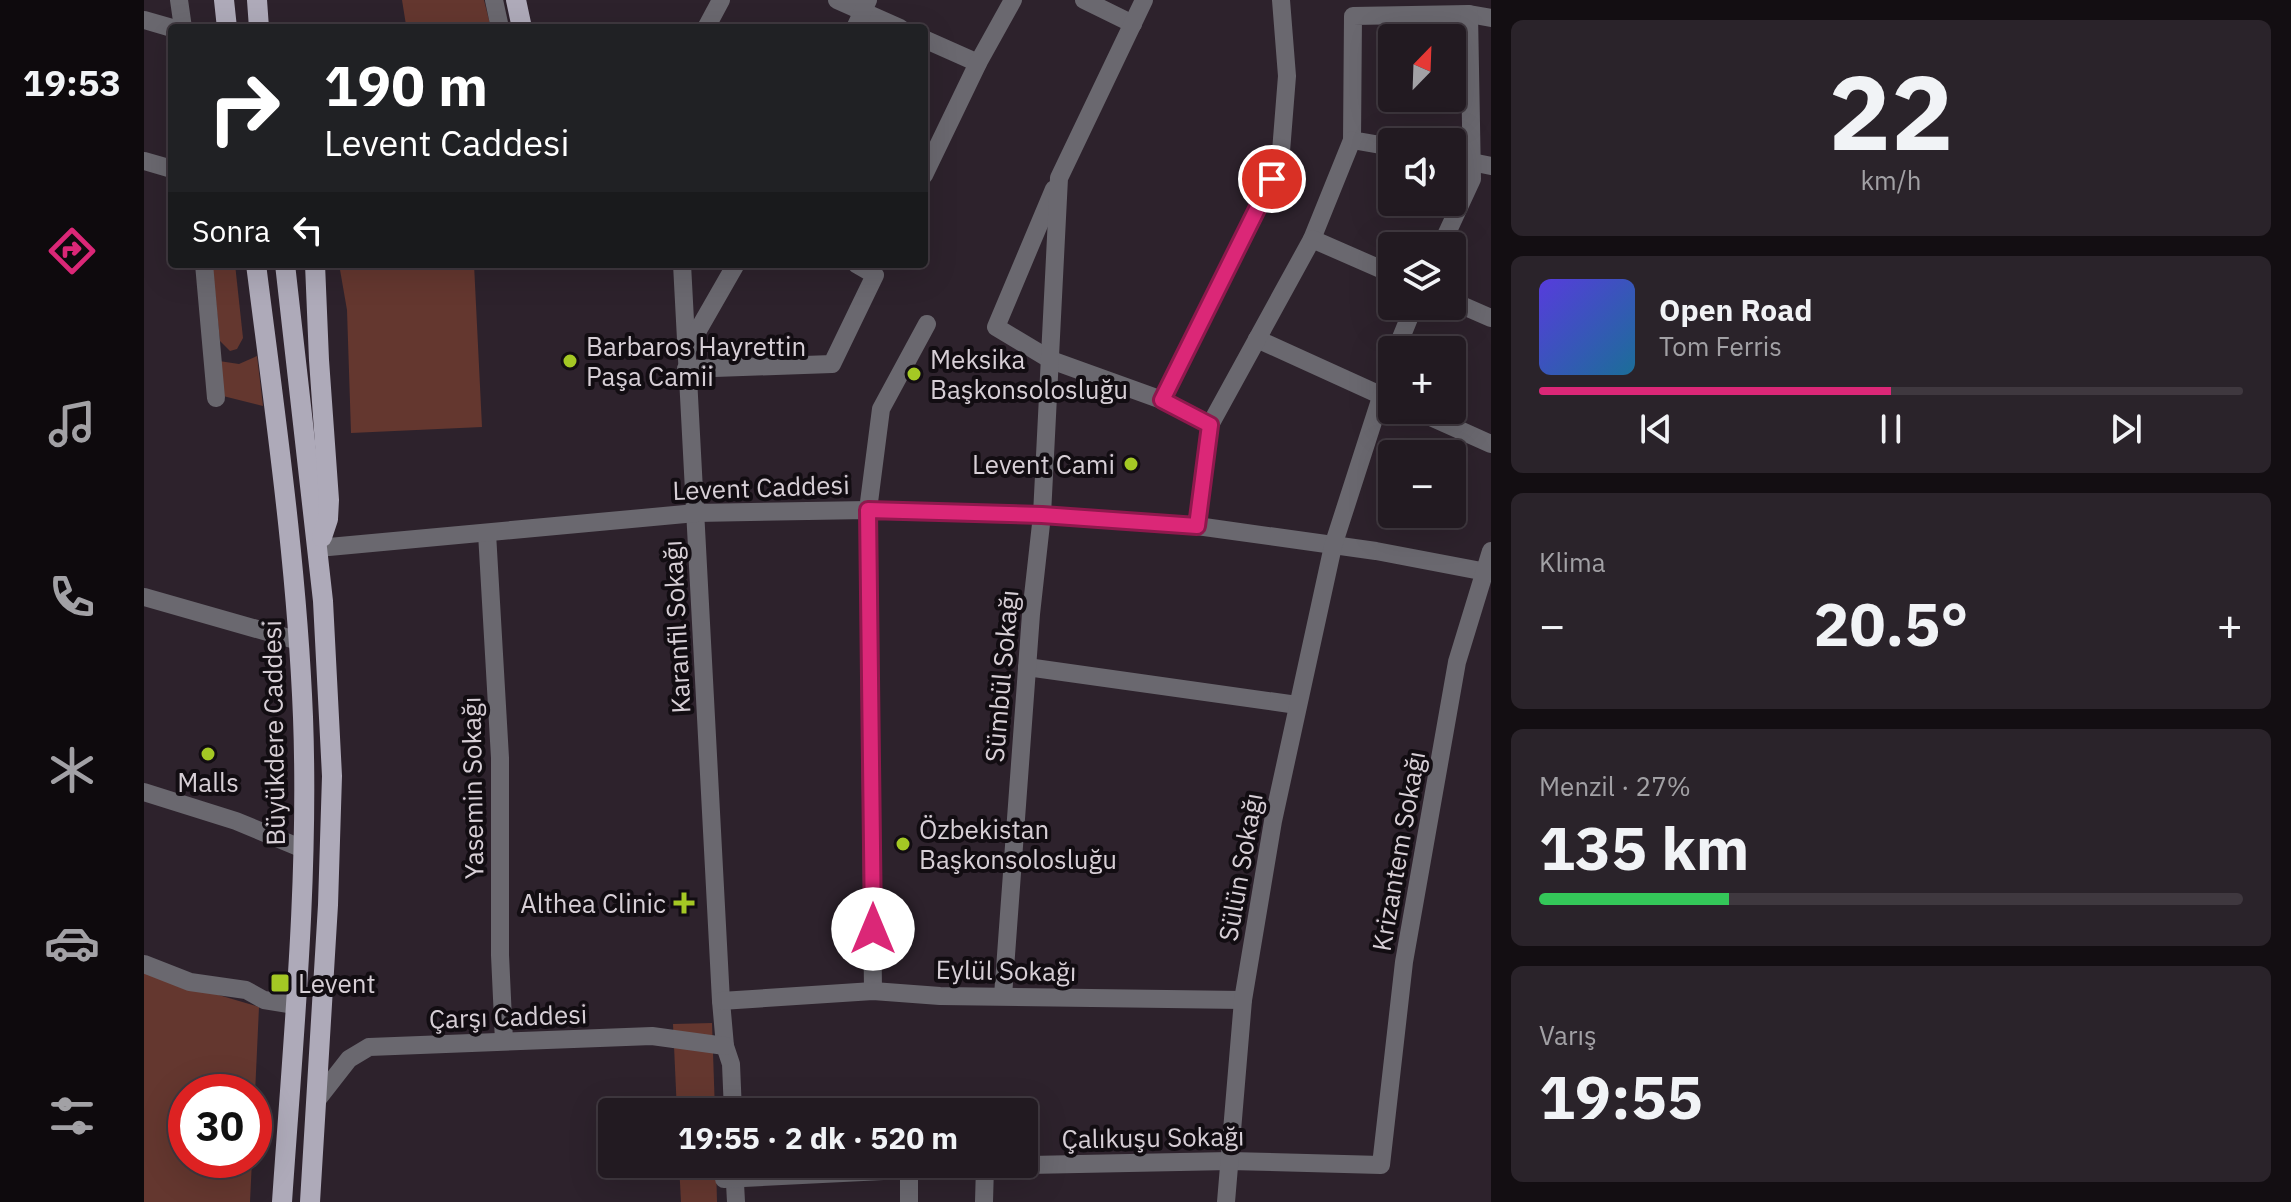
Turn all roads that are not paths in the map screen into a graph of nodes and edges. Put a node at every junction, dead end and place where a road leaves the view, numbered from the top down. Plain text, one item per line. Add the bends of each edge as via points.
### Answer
1 (179, 0) edge
2 (224, 0) edge
3 (257, 0) edge
4 (494, 0) edge
5 (516, 0) edge
6 (705, 0) edge
7 (721, 0) edge
8 (837, 0) edge
9 (1013, 0) edge
10 (1084, 0) edge
11 (1144, 0) edge
12 (1281, 0) edge
13 (1468, 5) edge
14 (862, 13) edge
15 (1491, 18) edge
16 (144, 20) edge
17 (182, 24) edge
18 (227, 24) edge
19 (259, 24) edge
20 (499, 24) edge
21 (521, 24) edge
22 (704, 24) edge
23 (706, 24) edge
24 (890, 24) edge
25 (1133, 24) junction
26 (168, 27) edge
27 (928, 41) edge
28 (978, 63) junction
29 (1352, 140) junction
30 (1378, 145) edge
31 (1466, 160) edge
32 (1472, 161) junction
33 (149, 162) edge
34 (1491, 166) edge
35 (168, 170) edge
36 (928, 170) edge
37 (1059, 178) junction
38 (1447, 232) edge
39 (1312, 239) junction
40 (204, 268) edge
41 (256, 268) edge
42 (285, 268) edge
43 (315, 268) edge
44 (682, 268) edge
45 (734, 268) edge
46 (863, 268) edge
47 (1378, 268) edge
48 (1466, 307) edge
49 (1491, 318) edge
50 (927, 324) dead end
51 (1257, 339) junction
52 (1051, 360) junction
53 (686, 361) junction
54 (1378, 393) edge
55 (216, 398) dead end
56 (1162, 400) junction
57 (1378, 419) edge
58 (1446, 424) edge
59 (1210, 425) junction
60 (1491, 444) edge
61 (868, 510) junction
62 (696, 513) junction
63 (1042, 515) junction
64 (1197, 526) junction
65 (487, 533) junction
66 (1333, 546) junction
67 (318, 548) junction
68 (1491, 551) edge
69 (1487, 572) edge
70 (144, 597) edge
71 (299, 641) junction
72 (1027, 667) junction
73 (1297, 705) junction
74 (144, 792) edge
75 (303, 849) junction
76 (144, 964) edge
77 (873, 991) junction
78 (1003, 996) junction
79 (1243, 1000) junction
80 (721, 1001) junction
81 (295, 1005) junction
82 (504, 1041) junction
83 (725, 1046) junction
84 (722, 1098) edge
85 (732, 1098) edge
86 (317, 1100) junction
87 (1230, 1161) junction
88 (1038, 1165) edge
89 (1381, 1165) joint
90 (728, 1178) edge
91 (731, 1178) edge
92 (909, 1178) edge
93 (985, 1178) edge
94 (282, 1202) edge
95 (310, 1202) edge
96 (725, 1202) edge
97 (736, 1202) edge
98 (909, 1202) edge
99 (984, 1202) edge
100 (1226, 1202) edge

1 - 17 street
2 - 18 main road
3 - 19 main road
4 - 20 street
5 - 21 main road
6 - 22 street
7 - 23 street
8 - 14 street
9 - 28 street
10 - 25 street
11 - 25 street, Sümbül Sokağı
12 - 56 street via 1287,76 1280,164
13 - 15 street
13 - 29 street via 1353,16
13 - 32 street
14 - 24 street
16 - 26 street
25 - 37 street, Sümbül Sokağı
27 - 28 street
28 - 36 street
29 - 30 street
29 - 39 street
31 - 32 street
32 - 34 street
32 - 38 street via 1472,179
33 - 35 street
37 - 52 street, Sümbül Sokağı
37 - 52 street, Sümbül Sokağı via 996,327
39 - 47 street
39 - 51 street
40 - 55 street
41 - 71 main road, Büyükdere Caddesi
42 - 67 main road, Büyükdere Caddesi
43 - 67 main road via 329,500
44 - 53 street, Karanfil Sokağı
45 - 53 street
46 - 53 street via 875,275 832,364
48 - 49 street
50 - 61 street via 881,409
51 - 54 street
51 - 59 street
52 - 56 street
52 - 63 street, Sümbül Sokağı
53 - 62 street, Karanfil Sokağı
56 - 59 street
57 - 66 street, Sülün Sokağı
58 - 60 street
59 - 64 street
61 - 62 street, Levent Caddesi
61 - 63 street, Levent Caddesi
61 - 77 street
62 - 65 street, Levent Caddesi
62 - 80 street, Karanfil Sokağı
63 - 64 street, Levent Caddesi
63 - 72 street, Sümbül Sokağı
64 - 66 street, Levent Caddesi
65 - 67 street, Levent Caddesi
65 - 82 street, Yasemin Sokağı via 500,758
66 - 69 street, Levent Caddesi
66 - 73 street, Sülün Sokağı
67 - 86 main road, Büyükdere Caddesi via 332,776
68 - 69 street, Krizantem Sokağı
69 - 89 street, Krizantem Sokağı via 1457,662 1404,962
70 - 71 street
71 - 75 main road, Büyükdere Caddesi
72 - 73 street
72 - 78 street, Sümbül Sokağı
73 - 79 street, Sülün Sokağı
74 - 75 street
75 - 81 main road, Büyükdere Caddesi
76 - 81 street via 190,982 246,990 264,1000
77 - 78 street, Eylül Sokağı
77 - 80 street, Eylül Sokağı
78 - 79 street, Eylül Sokağı
79 - 87 street, Sülün Sokağı
80 - 83 street, Karanfil Sokağı
81 - 94 main road, Büyükdere Caddesi
82 - 83 street, Çarşı Caddesi via 652,1036
82 - 86 street, Çarşı Caddesi via 369,1047 349,1059
83 - 84 street
83 - 85 street
86 - 95 main road, Büyükdere Caddesi
87 - 88 street, Çalıkuşu Sokağı
87 - 89 street, Çalıkuşu Sokağı
87 - 100 street, Sülün Sokağı
90 - 96 street
91 - 97 street
92 - 98 street
93 - 99 street

